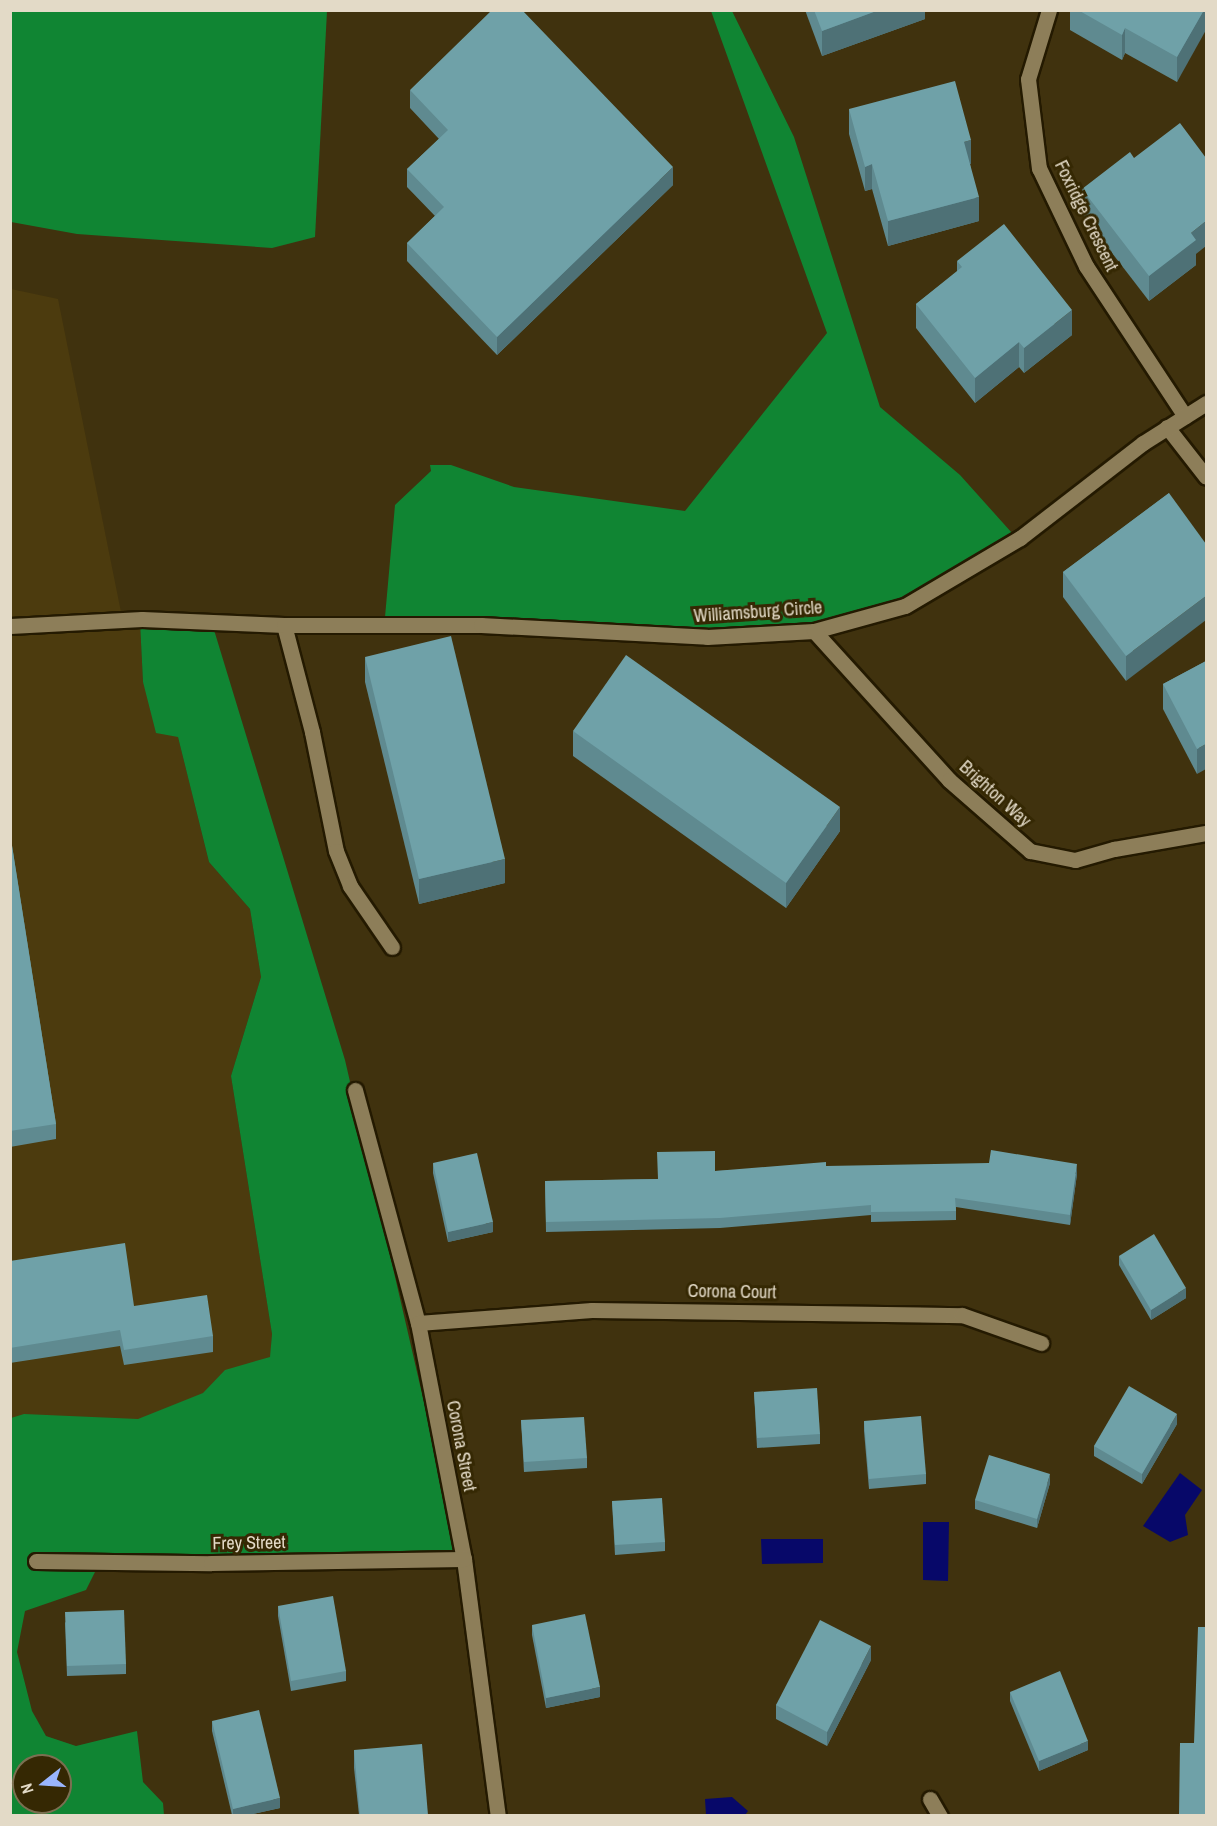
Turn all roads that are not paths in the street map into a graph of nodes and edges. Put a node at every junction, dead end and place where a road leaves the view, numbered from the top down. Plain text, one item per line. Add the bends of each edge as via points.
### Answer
1 (1049, 10) edge
2 (1206, 403) edge
3 (1185, 416) junction
4 (1167, 427) junction
5 (1206, 477) edge
6 (284, 625) junction
7 (10, 626) edge
8 (814, 631) junction
9 (1206, 833) edge
10 (392, 947) dead end
11 (355, 1090) dead end
12 (418, 1323) junction
13 (1041, 1342) dead end
14 (464, 1559) junction
15 (36, 1561) dead end
16 (930, 1799) dead end
17 (498, 1815) edge
18 (940, 1815) edge

1 - 3 street, Foxridge Crescent via 1028,79 1039,168 1086,266
2 - 3 street, Williamsburg Circle
3 - 4 street, Williamsburg Circle
4 - 5 street
4 - 8 street, Williamsburg Circle via 1020,538 905,606
6 - 7 street, Williamsburg Circle via 142,619
6 - 8 street, Williamsburg Circle via 481,625 707,637
6 - 10 street via 312,732 336,851 350,886
8 - 9 street, Brighton Way via 949,780 1030,851 1075,860
11 - 12 street, Corona Street
12 - 13 street, Corona Court via 592,1310 962,1315
12 - 14 street, Corona Street
14 - 15 street, Frey Street
14 - 17 street, Corona Street
16 - 18 street

